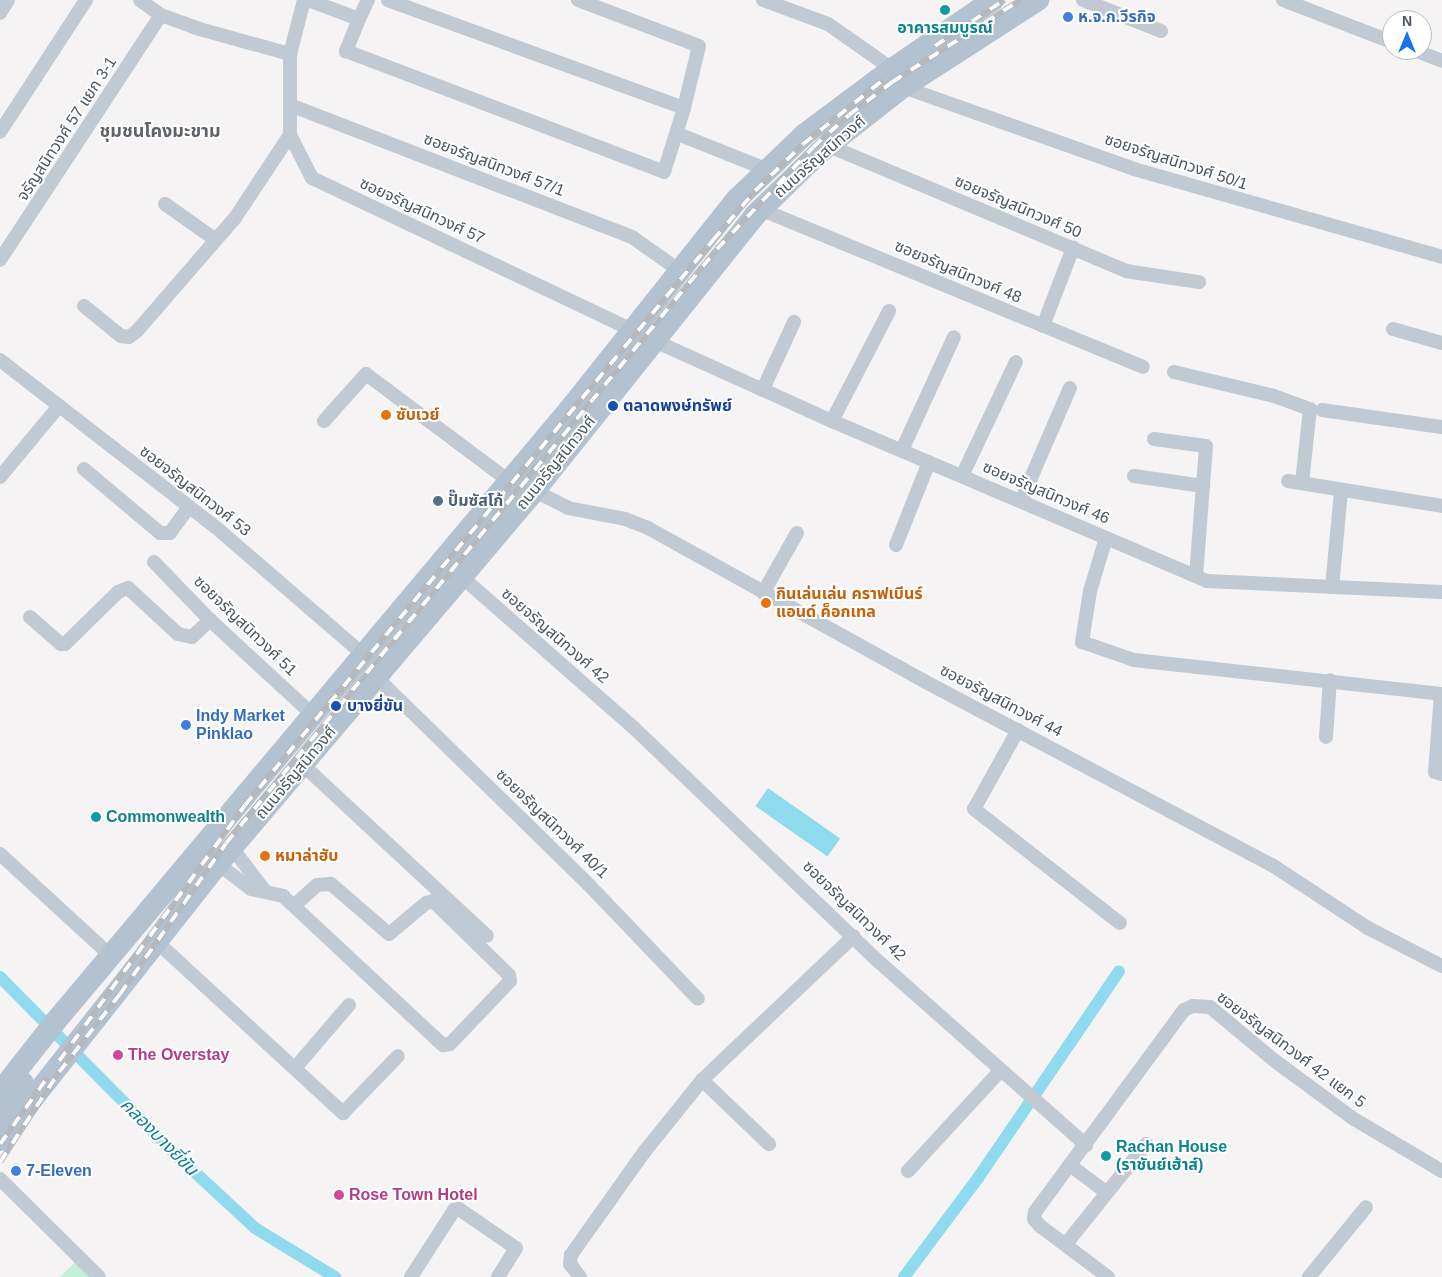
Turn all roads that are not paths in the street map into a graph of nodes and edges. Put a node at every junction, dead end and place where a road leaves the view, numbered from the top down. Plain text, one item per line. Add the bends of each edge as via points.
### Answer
1 (8, 0) edge
2 (86, 0) edge
3 (140, 0) edge
4 (304, 0) edge
5 (308, 0) edge
6 (368, 0) edge
7 (388, 0) edge
8 (578, 0) edge
9 (763, 0) edge
10 (993, 0) edge
11 (1038, 0) edge
12 (1083, 0) edge
13 (1284, 0) edge
14 (0, 12) edge
15 (161, 15) junction
16 (359, 19) junction
17 (1161, 31) dead end
18 (1382, 38) edge
19 (290, 54) junction
20 (898, 78) junction
21 (290, 105) junction
22 (684, 108) junction
23 (828, 117) junction
24 (0, 132) edge
25 (290, 134) junction
26 (678, 134) junction
27 (836, 140) junction
28 (768, 170) junction
29 (165, 204) dead end
30 (760, 209) junction
31 (216, 240) junction
32 (1072, 248) junction
33 (1442, 257) edge
34 (0, 260) edge
35 (680, 271) junction
36 (1199, 282) dead end
37 (84, 306) dead end
38 (888, 311) dead end
39 (794, 322) dead end
40 (1043, 326) junction
41 (1393, 330) dead end
42 (634, 331) junction
43 (954, 337) dead end
44 (657, 342) junction
45 (1442, 343) edge
46 (0, 360) edge
47 (1016, 362) dead end
48 (1143, 367) dead end
49 (1174, 372) dead end
50 (1070, 388) dead end
51 (763, 389) junction
52 (59, 406) junction
53 (1322, 410) dead end
54 (324, 421) dead end
55 (832, 421) junction
56 (1442, 427) edge
57 (1154, 439) dead end
58 (902, 450) junction
59 (929, 462) junction
60 (84, 469) dead end
61 (962, 476) junction
62 (1134, 476) dead end
63 (0, 477) edge
64 (512, 477) junction
65 (1203, 486) junction
66 (535, 491) junction
67 (1342, 492) junction
68 (1021, 501) junction
69 (1442, 506) edge
70 (189, 507) junction
71 (798, 533) dead end
72 (1106, 538) junction
73 (896, 545) dead end
74 (154, 562) dead end
75 (1196, 576) junction
76 (462, 577) junction
77 (1332, 587) junction
78 (1442, 592) edge
79 (763, 593) junction
80 (30, 617) dead end
81 (210, 620) junction
82 (364, 655) junction
83 (377, 678) junction
84 (1330, 680) junction
85 (313, 715) junction
86 (1018, 730) junction
87 (1326, 737) dead end
88 (304, 765) junction
89 (1442, 774) edge
90 (0, 854) edge
91 (225, 856) junction
92 (265, 891) junction
93 (294, 905) junction
94 (181, 910) junction
95 (1120, 924) dead end
96 (487, 936) dead end
97 (854, 936) junction
98 (157, 942) junction
99 (115, 961) junction
100 (1442, 966) edge
101 (698, 999) dead end
102 (349, 1005) dead end
103 (60, 1040) junction
104 (398, 1056) dead end
105 (296, 1068) junction
106 (1001, 1070) junction
107 (702, 1080) junction
108 (0, 1092) edge
109 (0, 1112) edge
110 (0, 1140) edge
111 (769, 1144) dead end
112 (1146, 1144) dead end
113 (1086, 1145) junction
114 (1070, 1165) junction
115 (908, 1171) dead end
116 (1442, 1171) edge
117 (0, 1179) edge
118 (1107, 1193) junction
119 (1366, 1207) dead end
120 (1070, 1239) dead end
121 (98, 1277) edge
122 (411, 1277) edge
123 (498, 1277) edge
124 (580, 1277) edge
125 (1108, 1277) edge
126 (1309, 1277) edge

1 - 14 street
2 - 24 street
3 - 15 street
4 - 19 street, ซอยจรัญสนิทวงศ์ 57
5 - 16 street
6 - 16 street
7 - 22 street
8 - 22 street via 699,46
9 - 20 street, ซอยจรัญสนิทวงศ์ 50/1 via 828,24
10 - 20 main road, ถนนจรัญสนิทวงศ์
11 - 20 main road, ถนนจรัญสนิทวงศ์
12 - 17 street
13 - 18 street
15 - 19 street
15 - 34 street, จรัญสนิทวงศ์ 57 แยก 3-1
16 - 26 street via 346,51 664,172
19 - 21 street, ซอยจรัญสนิทวงศ์ 57
20 - 23 main road, ถนนจรัญสนิทวงศ์
20 - 27 main road, ถนนจรัญสนิทวงศ์
20 - 33 street, ซอยจรัญสนิทวงศ์ 50/1 via 1134,169
21 - 25 street, ซอยจรัญสนิทวงศ์ 57
21 - 35 street, ซอยจรัญสนิทวงศ์ 57/1 via 632,237
22 - 26 street
23 - 27 main road
23 - 28 main road, ถนนจรัญสนิทวงศ์
25 - 31 street via 235,218
25 - 42 street, ซอยจรัญสนิทวงศ์ 57 via 312,178
26 - 28 street
27 - 30 main road, ถนนจรัญสนิทวงศ์
27 - 32 street, ซอยจรัญสนิทวงศ์ 50
28 - 35 main road, ถนนจรัญสนิทวงศ์ via 737,199
29 - 31 street
30 - 40 street, ซอยจรัญสนิทวงศ์ 48
30 - 44 main road, ถนนจรัญสนิทวงศ์
31 - 37 street via 129,337 121,336
32 - 36 street, ซอยจรัญสนิทวงศ์ 50 via 1126,271
32 - 40 street
35 - 42 main road, ถนนจรัญสนิทวงศ์
38 - 55 street
39 - 51 street
40 - 48 street, ซอยจรัญสนิทวงศ์ 48
41 - 45 street
42 - 64 main road, ถนนจรัญสนิทวงศ์
43 - 58 street
44 - 51 street, ซอยจรัญสนิทวงศ์ 46
44 - 66 main road, ถนนจรัญสนิทวงศ์
46 - 52 street, ซอยจรัญสนิทวงศ์ 53
47 - 61 street
49 - 67 street via 1274,396 1310,410 1295,482
50 - 68 street
51 - 55 street, ซอยจรัญสนิทวงศ์ 46
52 - 63 street
52 - 70 street, ซอยจรัญสนิทวงศ์ 53
53 - 56 street
54 - 64 street via 366,374
55 - 58 street, ซอยจรัญสนิทวงศ์ 46
57 - 65 street via 1206,446
58 - 59 street, ซอยจรัญสนิทวงศ์ 46
59 - 61 street, ซอยจรัญสนิทวงศ์ 46
59 - 73 street
60 - 70 street via 160,533 170,533
61 - 68 street, ซอยจรัญสนิทวงศ์ 46
62 - 65 street
64 - 66 main road
64 - 82 main road, ถนนจรัญสนิทวงศ์
65 - 75 street
66 - 76 main road, ถนนจรัญสนิทวงศ์
66 - 79 street, ซอยจรัญสนิทวงศ์ 44 via 568,508 625,519 648,528
67 - 69 street
67 - 77 street
68 - 72 street, ซอยจรัญสนิทวงศ์ 46
70 - 82 street, ซอยจรัญสนิทวงศ์ 53
71 - 79 street
72 - 75 street, ซอยจรัญสนิทวงศ์ 46
72 - 84 street via 1090,591 1082,642 1134,660
74 - 81 street, ซอยจรัญสนิทวงศ์ 51
75 - 77 street, ซอยจรัญสนิทวงศ์ 46 via 1208,581
76 - 83 main road, ถนนจรัญสนิทวงศ์
76 - 97 street, ซอยจรัญสนิทวงศ์ 42 via 662,754
77 - 78 street, ซอยจรัญสนิทวงศ์ 46
79 - 86 street, ซอยจรัญสนิทวงศ์ 44
80 - 81 street via 60,644 65,644 118,592 128,588 178,634 192,637
81 - 85 street, ซอยจรัญสนิทวงศ์ 51
82 - 85 main road, ถนนจรัญสนิทวงศ์
83 - 88 main road, ถนนจรัญสนิทวงศ์
83 - 101 street, ซอยจรัญสนิทวงศ์ 40/1 via 590,886
84 - 87 street
84 - 89 street via 1441,694 1435,772
85 - 99 main road, ถนนจรัญสนิทวงศ์ via 158,902
86 - 95 street via 974,810
86 - 100 street, ซอยจรัญสนิทวงศ์ 44 via 1272,865 1368,928
88 - 91 main road, ถนนจรัญสนิทวงศ์
88 - 96 street
90 - 99 street
91 - 92 street
91 - 92 street via 247,886
91 - 94 main road, ถนนจรัญสนิทวงศ์
92 - 93 street via 279,894
93 - 93 street via 318,886 331,884 389,934 426,903 433,901 509,975 510,980 450,1044 443,1046
94 - 98 main road, ถนนจรัญสนิทวงศ์
94 - 99 main road, ถนนจรัญสนิทวงศ์
97 - 106 street, ซอยจรัญสนิทวงศ์ 42
97 - 107 street
98 - 103 main road, ถนนจรัญสนิทวงศ์
98 - 105 street
99 - 103 main road, ถนนจรัญสนิทวงศ์
102 - 105 street
103 - 108 main road, ถนนจรัญสนิทวงศ์
103 - 109 main road, ถนนจรัญสนิทวงศ์
103 - 110 main road, ถนนจรัญสนิทวงศ์
104 - 105 street via 343,1114
106 - 113 street, ซอยจรัญสนิทวงศ์ 42
106 - 115 street
107 - 111 street
107 - 124 street via 645,1151 570,1256 570,1264
112 - 118 street
113 - 114 street
113 - 116 street, ซอยจรัญสนิทวงศ์ 42 แยก 5 via 1184,1010 1201,1005 1210,1007 1275,1061 1354,1119
114 - 118 street
114 - 125 street via 1035,1212 1034,1219
117 - 121 street
118 - 120 street
119 - 126 street
122 - 123 street via 454,1210 459,1208 516,1248

